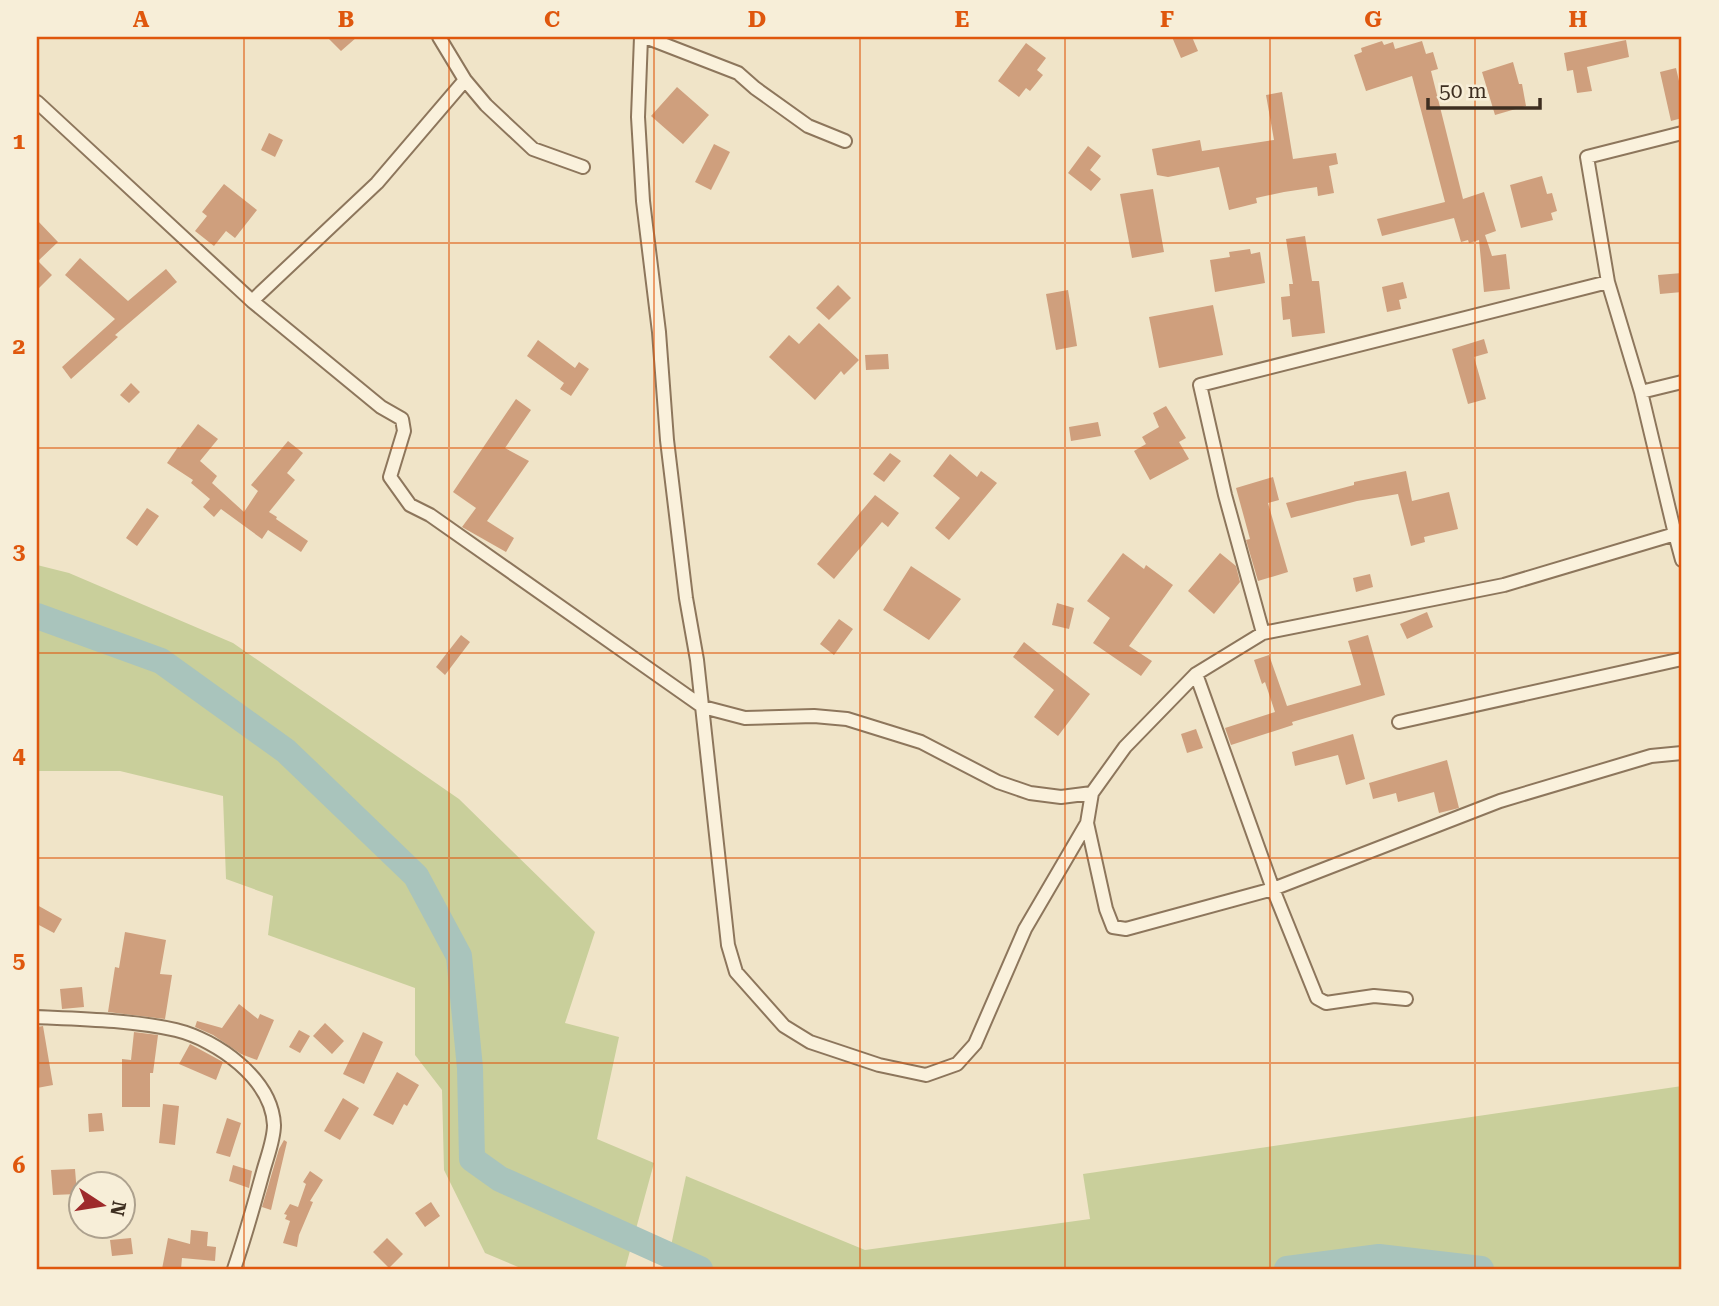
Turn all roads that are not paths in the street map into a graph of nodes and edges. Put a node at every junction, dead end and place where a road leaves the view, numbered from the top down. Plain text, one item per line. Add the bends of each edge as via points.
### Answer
1 (439, 37) edge
2 (643, 37) edge
3 (465, 80) junction
4 (37, 102) edge
5 (1682, 133) edge
6 (845, 141) dead end
7 (583, 167) dead end
8 (1608, 282) junction
9 (252, 301) junction
10 (1682, 382) edge
11 (1641, 392) junction
12 (1676, 517) edge
13 (1675, 534) junction
14 (1682, 560) edge
15 (1263, 634) junction
16 (1682, 659) edge
17 (1196, 674) junction
18 (703, 707) junction
19 (1399, 722) dead end
20 (1682, 753) edge
21 (1092, 793) junction
22 (1087, 823) junction
23 (1273, 889) junction
24 (1406, 999) dead end
25 (37, 1017) edge
26 (234, 1269) edge

1 - 3 street
2 - 6 street via 738,73 808,126
2 - 18 street via 638,117 643,201 684,585
3 - 7 street via 533,149
3 - 9 street via 377,183
4 - 9 street
5 - 8 street via 1587,157
8 - 11 street
8 - 15 street via 1200,385
9 - 18 street via 402,419 404,431 390,477 410,505
10 - 11 street
11 - 12 street
12 - 13 street
13 - 14 street
13 - 15 street via 1503,585
15 - 17 street
16 - 19 street
17 - 21 street via 1125,747
17 - 23 street
18 - 21 street via 745,718 846,719 921,742 998,782 1030,793 1061,797
18 - 22 street via 729,945 736,972 784,1026 843,1054 926,1075 957,1064 975,1044 1025,929
20 - 23 street via 1651,756 1500,801
21 - 22 street
22 - 23 street via 1114,927 1126,929
23 - 24 street via 1317,998 1326,1003 1374,996
25 - 26 street via 178,1031 212,1046 256,1079 272,1106 274,1128

